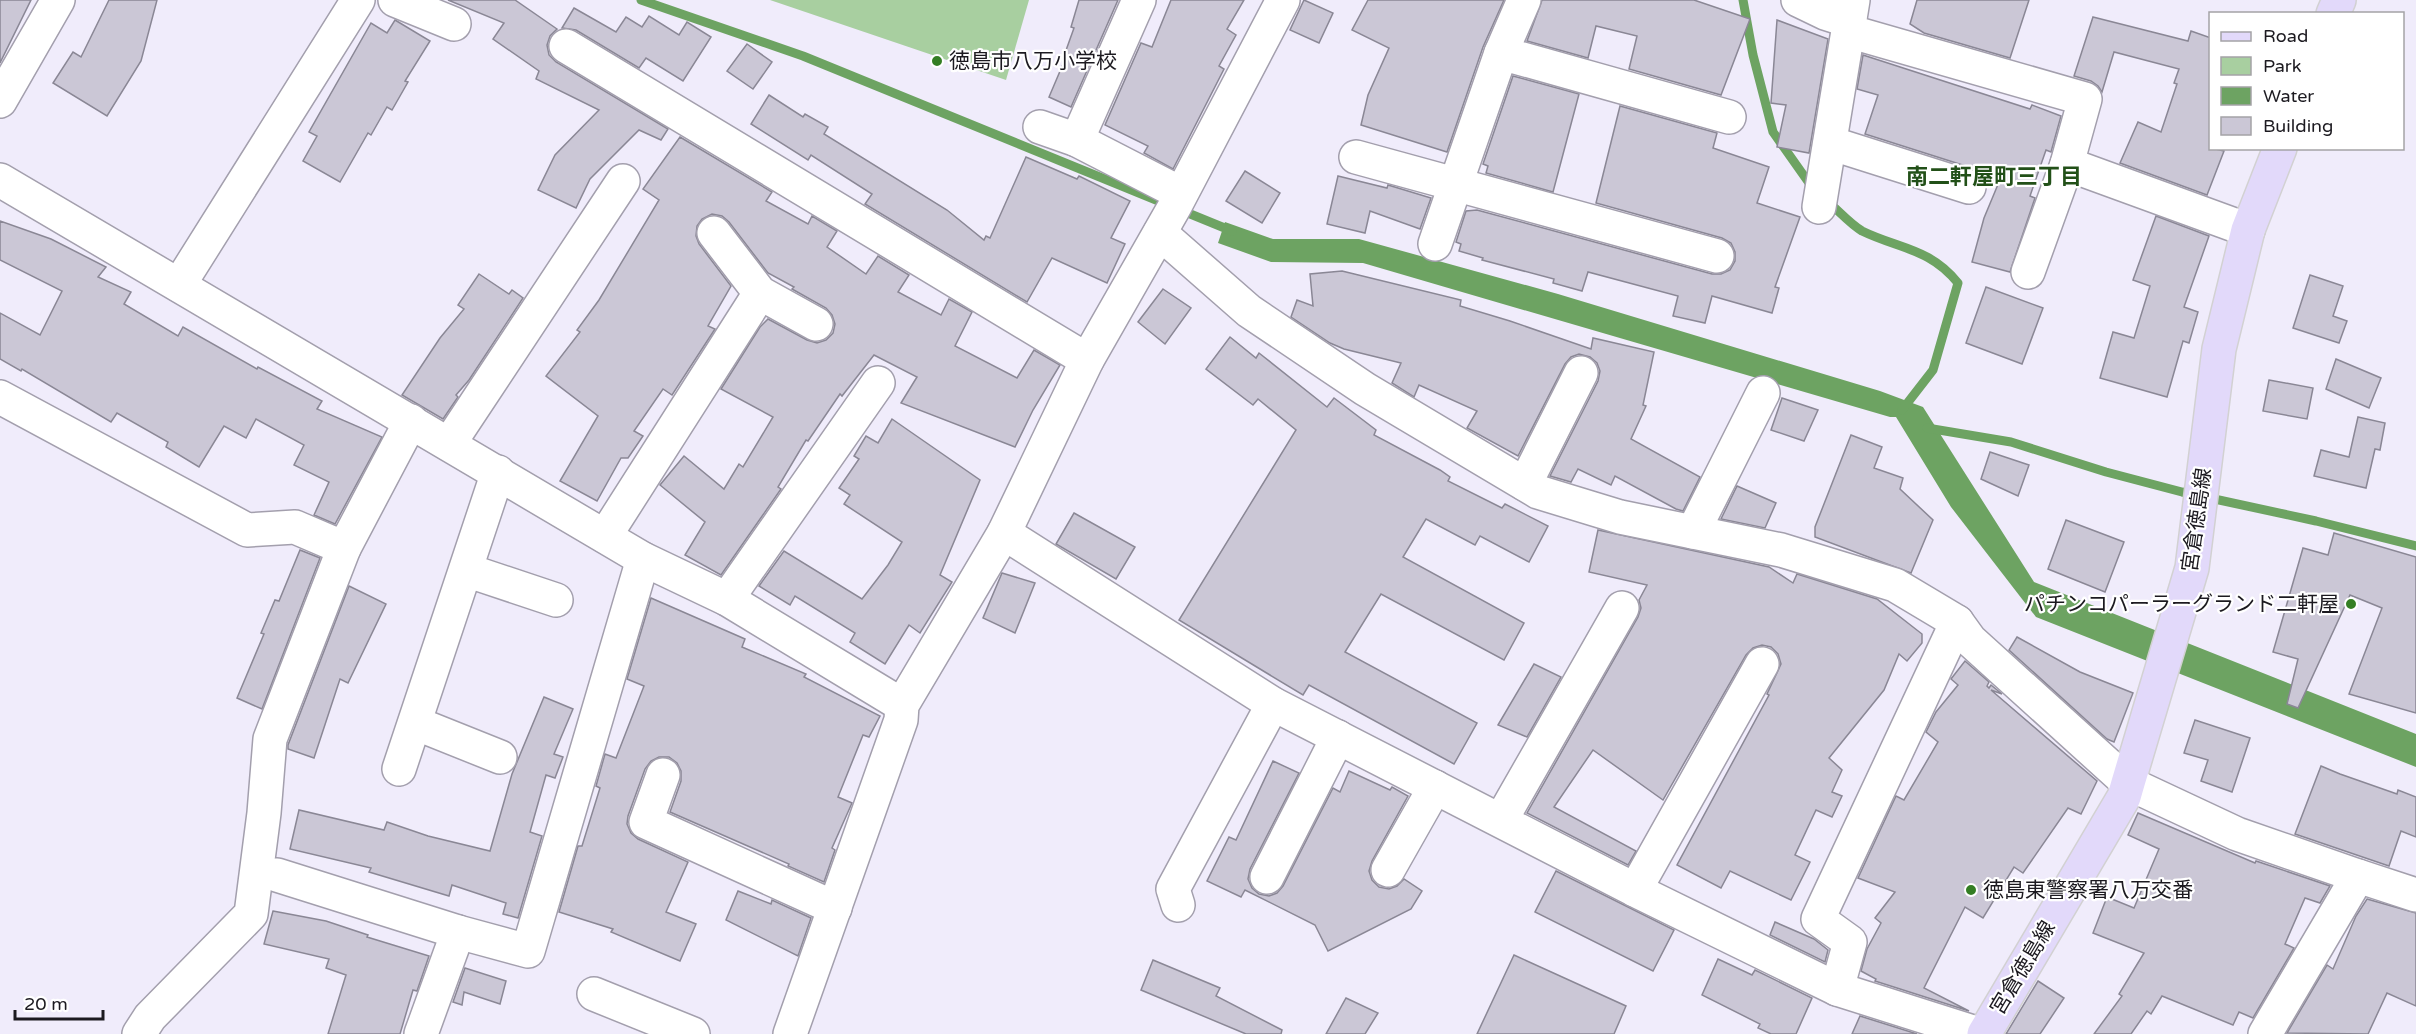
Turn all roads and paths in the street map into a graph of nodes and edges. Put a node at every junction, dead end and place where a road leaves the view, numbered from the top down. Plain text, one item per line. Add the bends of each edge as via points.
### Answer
1 (58, 0) edge
2 (358, 0) edge
3 (395, 0) edge
4 (1139, 0) edge
5 (1283, 0) edge
6 (1524, 0) edge
7 (1798, 0) edge
8 (1850, 17) edge
9 (454, 24) dead end
10 (566, 46) dead end
11 (1501, 53) junction
12 (0, 101) edge
13 (1729, 117) dead end
14 (1040, 127) dead end
15 (1077, 140) junction
16 (1830, 143) junction
17 (2279, 150) edge
18 (1356, 157) dead end
19 (2067, 164) junction
20 (0, 180) edge
21 (623, 182) dead end
22 (1455, 185) junction
23 (1969, 187) dead end
24 (1180, 193) junction
25 (1820, 207) dead end
26 (2248, 230) junction
27 (714, 233) dead end
28 (1160, 233) junction
29 (1435, 244) dead end
30 (1717, 256) dead end
31 (2028, 272) dead end
32 (179, 285) junction
33 (760, 293) junction
34 (816, 324) dead end
35 (1087, 360) junction
36 (1581, 373) dead end
37 (878, 383) dead end
38 (1763, 393) dead end
39 (0, 397) edge
40 (411, 421) junction
41 (450, 444) junction
42 (498, 472) junction
43 (1525, 484) junction
44 (1693, 532) junction
45 (1004, 533) junction
46 (605, 536) junction
47 (344, 548) junction
48 (643, 559) junction
49 (466, 570) junction
50 (727, 598) junction
51 (556, 600) dead end
52 (1622, 608) dead end
53 (1957, 622) junction
54 (1762, 664) dead end
55 (1273, 704) junction
56 (902, 705) junction
57 (415, 723) junction
58 (1338, 737) junction
59 (500, 757) dead end
60 (399, 769) dead end
61 (663, 775) dead end
62 (2128, 783) junction
63 (1435, 787) junction
64 (1501, 820) junction
65 (1388, 870) dead end
66 (277, 875) dead end
67 (2358, 876) junction
68 (1267, 877) dead end
69 (1635, 890) junction
70 (2416, 895) edge
71 (1178, 905) dead end
72 (835, 908) junction
73 (458, 932) junction
74 (1837, 989) junction
75 (594, 994) dead end
76 (139, 1034) edge
77 (421, 1034) edge
78 (693, 1034) edge
79 (790, 1034) edge
80 (1982, 1034) edge
81 (2265, 1034) edge

1 - 12 street
2 - 32 street
3 - 9 street
4 - 15 street
5 - 24 street
6 - 11 street
7 - 8 street via 1825,13
8 - 16 street
8 - 19 street via 2085,99
10 - 35 street
11 - 13 street
11 - 22 street
14 - 15 street
15 - 24 street
16 - 23 street
16 - 25 street
17 - 26 main road, 宮倉徳島線
18 - 22 street
19 - 26 street
19 - 31 street
20 - 32 street
21 - 41 street
22 - 29 street
22 - 30 street
24 - 28 street
26 - 62 main road, 宮倉徳島線 via 2219,350 2192,568
27 - 33 street
28 - 35 street
28 - 43 street via 1249,311 1365,389
32 - 40 street
33 - 34 street
33 - 46 street
35 - 45 street
36 - 43 street
37 - 50 street
38 - 44 street
39 - 47 street via 247,530 295,527
40 - 41 street
40 - 47 street
41 - 42 street
42 - 46 street
42 - 49 street
43 - 44 street via 1538,492 1620,517
44 - 53 street via 1781,550 1895,585
45 - 55 street
45 - 56 street
46 - 48 street
47 - 76 street via 270,739 251,914 150,1017
48 - 50 street
48 - 73 street via 528,951
49 - 51 street
49 - 57 street
50 - 56 street
52 - 64 street
53 - 62 street via 1970,640
53 - 74 street via 1818,919 1850,942
54 - 69 street
55 - 58 street
55 - 71 street via 1173,889
56 - 72 street via 902,720
57 - 59 street
57 - 60 street
58 - 63 street
58 - 68 street
61 - 72 street via 646,822
62 - 67 street via 2236,834
62 - 80 main road, 宮倉徳島線 via 2124,797
63 - 64 street
63 - 65 street
64 - 69 street
66 - 73 street
67 - 70 street
67 - 81 street
69 - 74 street
72 - 79 street
73 - 77 street
74 - 80 street
75 - 78 street

